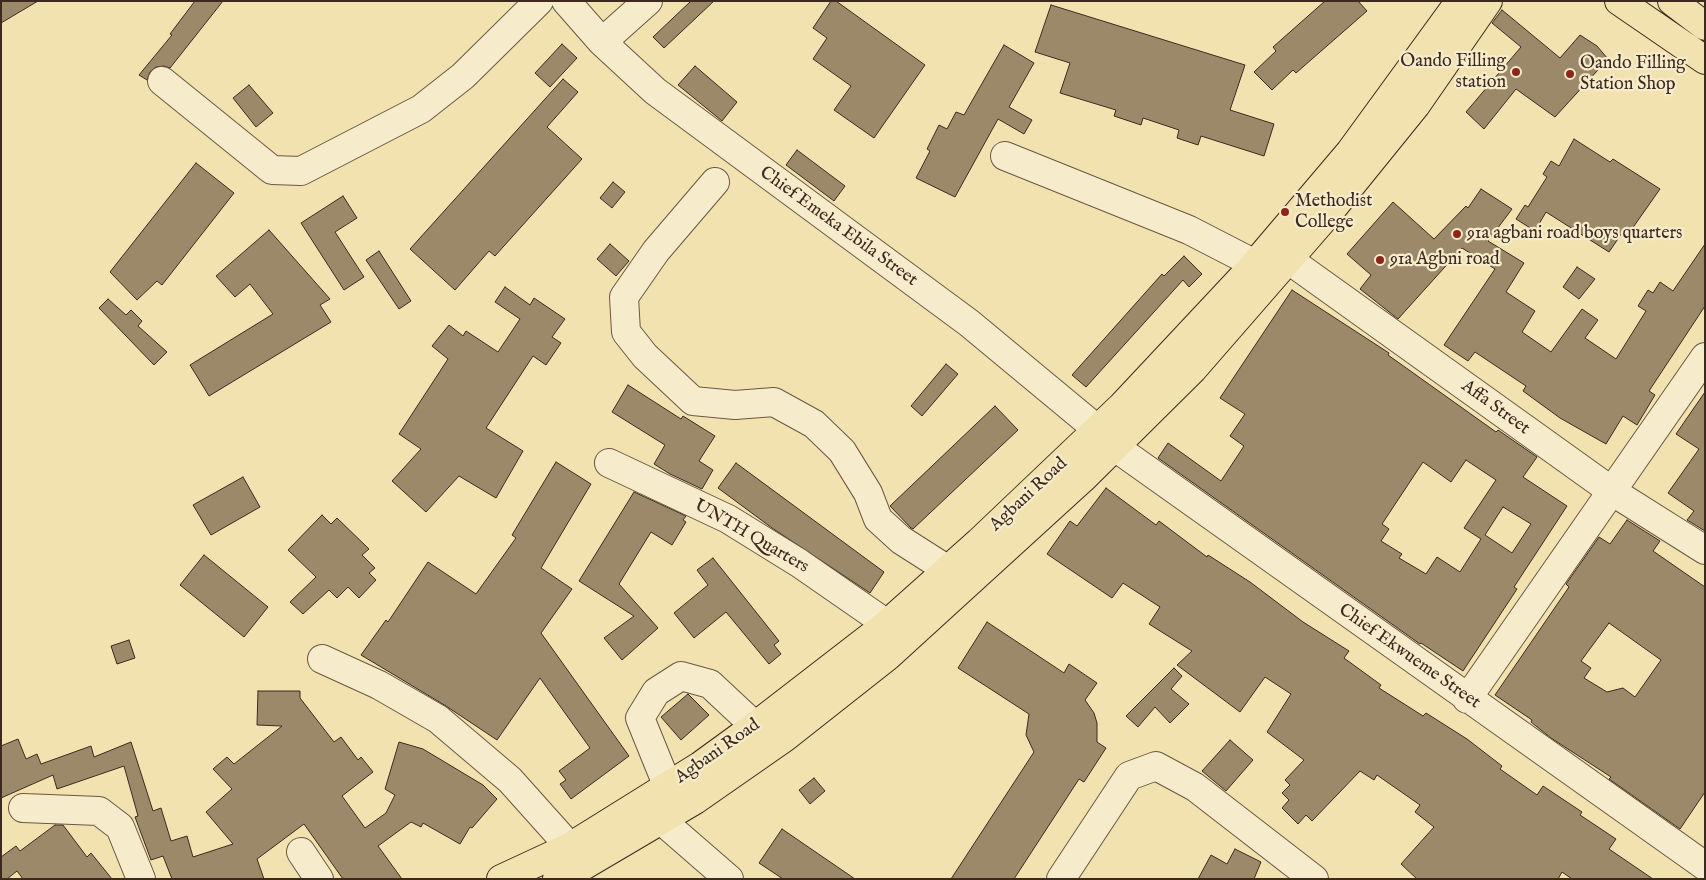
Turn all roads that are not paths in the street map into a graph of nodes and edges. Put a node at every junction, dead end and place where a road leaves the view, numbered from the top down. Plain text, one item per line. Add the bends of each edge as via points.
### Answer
1 (540, 1) edge
2 (566, 1) edge
3 (648, 1) edge
4 (1460, 1) edge
5 (1488, 1) edge
6 (1620, 1) edge
7 (1672, 1) edge
8 (1705, 26) edge
9 (602, 42) junction
10 (1705, 60) edge
11 (162, 81) dead end
12 (1005, 156) dead end
13 (715, 182) dead end
14 (1289, 260) junction
15 (1255, 264) junction
16 (1705, 357) edge
17 (1106, 439) junction
18 (609, 463) dead end
19 (1613, 492) junction
20 (1705, 550) edge
21 (948, 570) junction
22 (887, 624) junction
23 (322, 659) dead end
24 (1468, 699) junction
25 (756, 726) junction
26 (668, 787) junction
27 (23, 808) dead end
28 (661, 820) junction
29 (570, 847) junction
30 (301, 852) dead end
31 (1705, 866) edge
32 (1311, 878) edge
33 (141, 879) edge
34 (319, 879) edge
35 (501, 879) edge
36 (557, 879) edge
37 (729, 879) edge
38 (1061, 879) edge

1 - 11 street via 463,76 421,109 301,171 272,170
2 - 9 street, Chief Emeka Ebila Street
3 - 9 street
4 - 15 main road, Agbani Road via 1350,152
5 - 14 main road, Agbani Road via 1416,105
6 - 10 main road
7 - 8 main road
9 - 17 street, Chief Emeka Ebila Street via 655,91 969,324
12 - 15 street via 1189,230
13 - 21 street via 656,251 624,297 626,332 645,356 693,401 734,405 774,402 814,424 842,451 868,493 878,519 901,540
14 - 17 main road, Agbani Road via 1194,368
14 - 19 street, Affa Street
15 - 17 main road, Agbani Road
16 - 19 street
17 - 21 main road, Agbani Road
17 - 24 street, Chief Ekwueme Street
17 - 28 main road, Agbani Road via 888,656 784,738
18 - 22 street, UNTH Quarters via 728,519
19 - 20 street, Affa Street
19 - 24 street
21 - 22 main road, Agbani Road
22 - 25 main road, Agbani Road
23 - 29 street via 379,685 438,720 510,780
24 - 31 street, Chief Ekwueme Street
25 - 26 main road, Agbani Road
25 - 26 street via 710,684 681,676 656,692 640,718
26 - 29 main road, Agbani Road
27 - 33 street via 99,811 120,827
28 - 36 main road, Agbani Road
28 - 37 street
29 - 35 main road, Agbani Road
30 - 34 street
32 - 38 street via 1195,787 1156,766 1129,776

